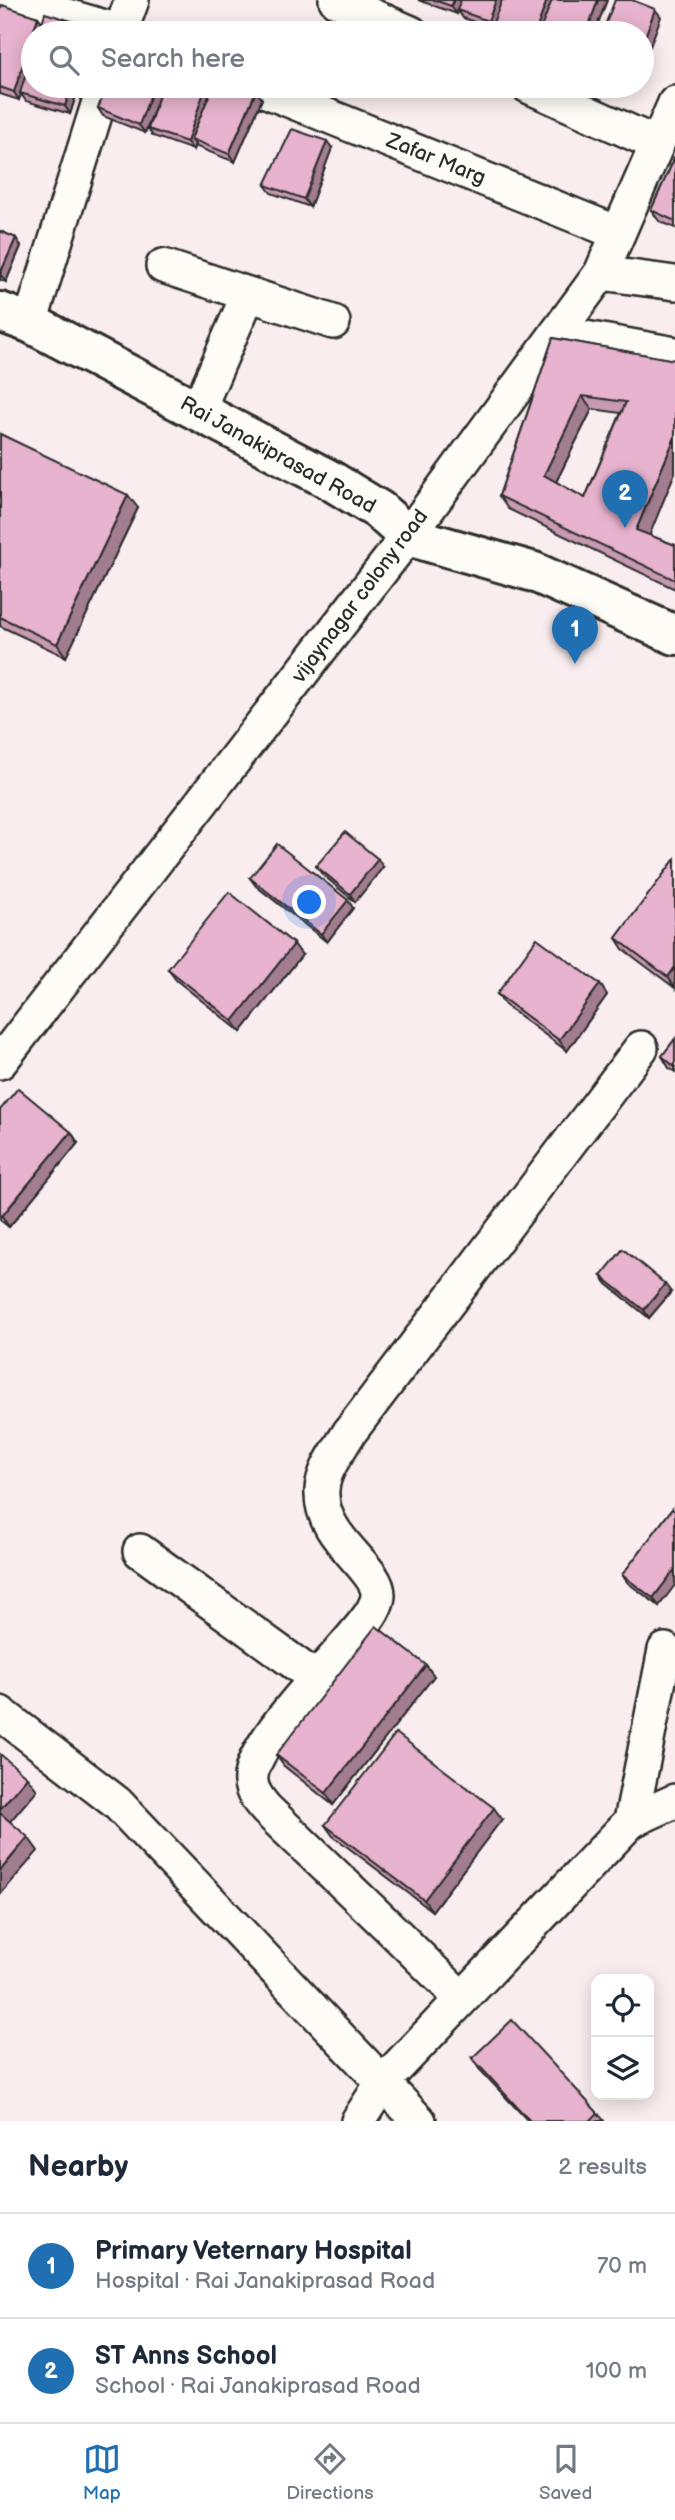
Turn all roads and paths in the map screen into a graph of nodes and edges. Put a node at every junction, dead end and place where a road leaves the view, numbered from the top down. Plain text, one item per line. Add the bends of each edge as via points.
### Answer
1 (13, 0) edge
2 (132, 0) edge
3 (336, 0) edge
4 (82, 21) edge
5 (126, 21) edge
6 (384, 21) edge
7 (99, 98) edge
8 (284, 98) edge
9 (555, 98) edge
10 (675, 103) edge
11 (657, 144) junction
12 (618, 233) junction
13 (163, 266) dead end
14 (601, 273) junction
15 (675, 283) edge
16 (248, 295) junction
17 (15, 317) edge
18 (333, 322) dead end
19 (557, 333) junction
20 (675, 354) edge
21 (198, 410) junction
22 (408, 536) junction
23 (675, 635) edge
24 (641, 1048) dead end
25 (0, 1062) edge
26 (140, 1551) dead end
27 (665, 1650) dead end
28 (317, 1679) junction
29 (0, 1713) edge
30 (675, 1801) edge
31 (631, 1821) junction
32 (461, 1998) junction
33 (383, 2082) junction
34 (358, 2121) edge
35 (419, 2121) edge

1 - 4 street
2 - 5 street
3 - 6 street
7 - 17 street
8 - 12 street, Zafar Marg
9 - 11 street
10 - 11 street, vijaynagar colony road
11 - 12 street, vijaynagar colony road
12 - 14 street, vijaynagar colony road
13 - 16 street
14 - 15 street
14 - 19 street, vijaynagar colony road
16 - 18 street
16 - 21 street
17 - 21 main road, Rai Janakiprasad Road
19 - 20 street
19 - 22 street, vijaynagar colony road
21 - 22 main road, Rai Janakiprasad Road via 330,480 379,510
22 - 23 main road, Rai Janakiprasad Road via 534,572
22 - 25 street, vijaynagar colony road
24 - 28 street via 349,1433 329,1467 322,1489 323,1507 331,1527 372,1577 378,1595 371,1614
26 - 28 street
27 - 31 street
28 - 32 street via 253,1764 250,1781 255,1795
29 - 33 street via 117,1803
30 - 31 street
31 - 32 street
32 - 33 street
33 - 34 street
33 - 35 street

